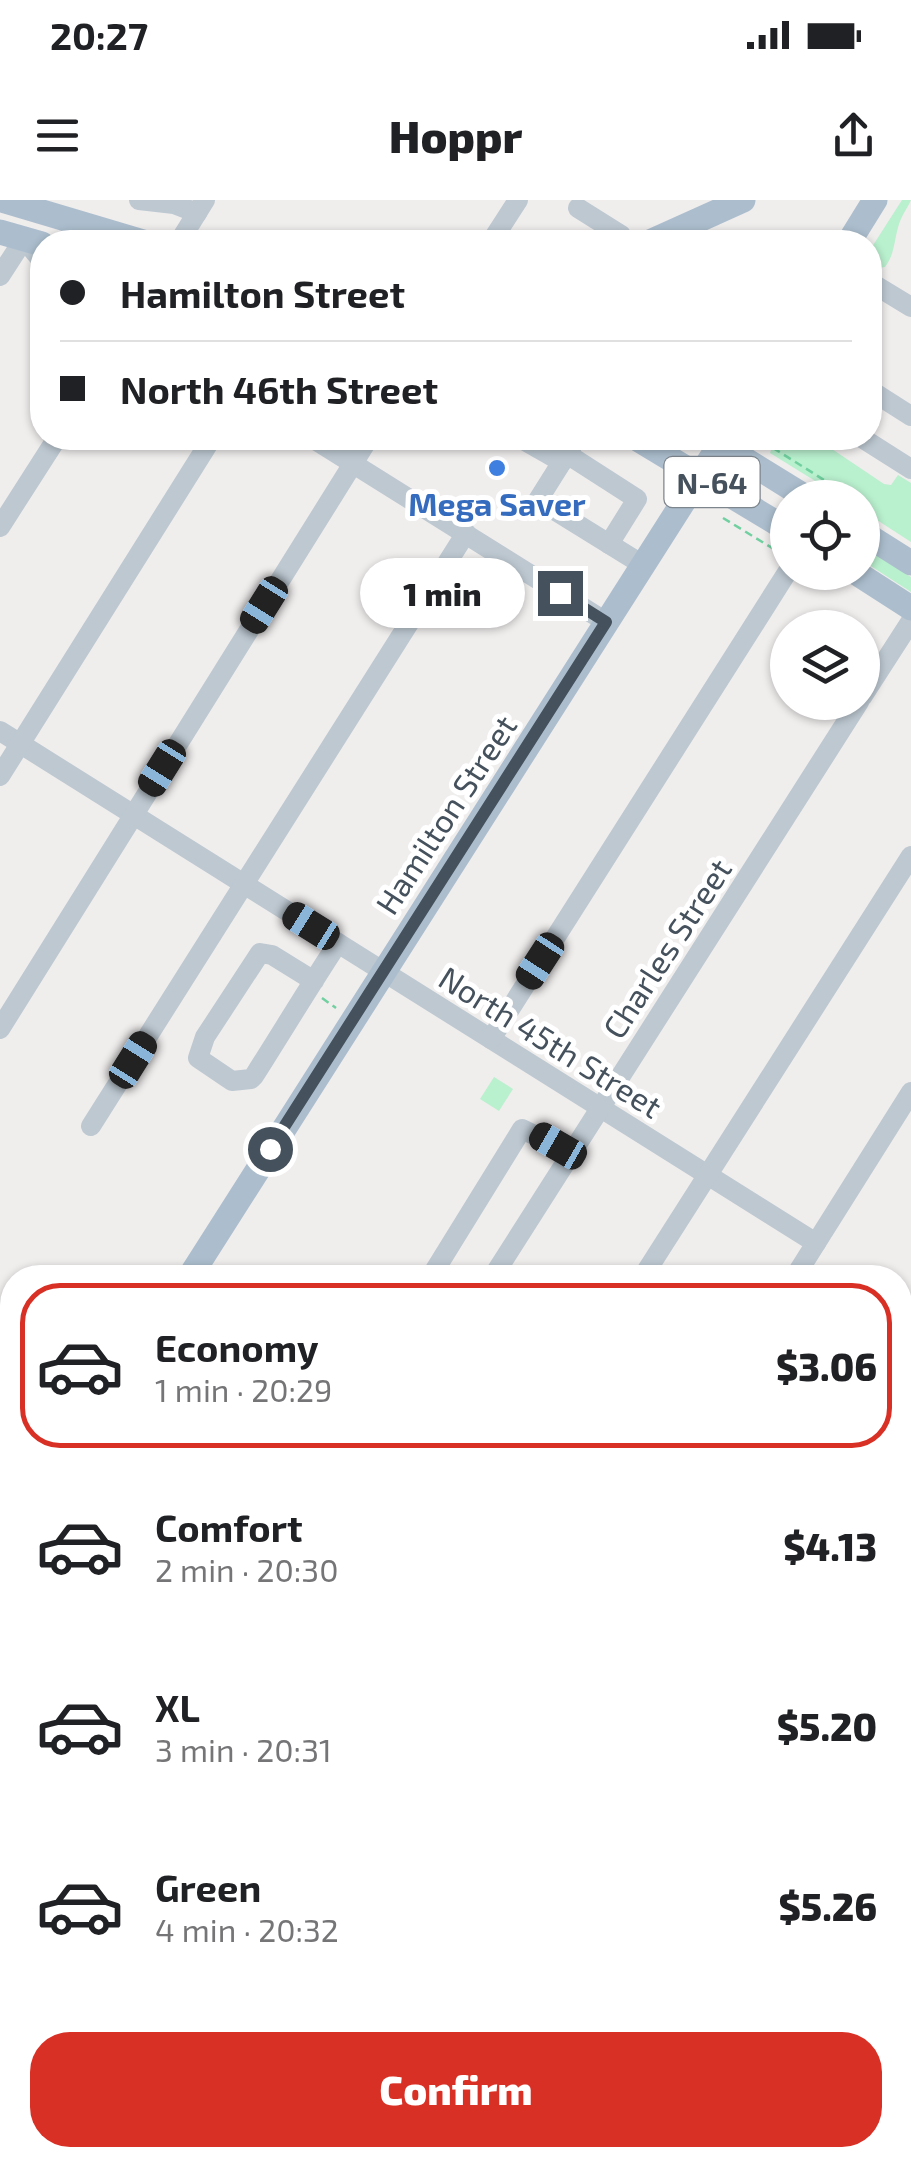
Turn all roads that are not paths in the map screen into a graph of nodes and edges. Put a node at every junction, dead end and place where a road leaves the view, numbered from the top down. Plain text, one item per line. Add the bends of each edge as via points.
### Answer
1 (2, 200) edge
2 (139, 200) edge
3 (518, 200) edge
4 (743, 200) edge
5 (876, 200) edge
6 (201, 206) edge
7 (52, 207) edge
8 (578, 208) dead end
9 (112, 230) edge
10 (186, 230) edge
11 (499, 230) edge
12 (613, 230) edge
13 (677, 230) edge
14 (857, 230) edge
15 (22, 238) edge
16 (0, 276) edge
17 (882, 292) edge
18 (911, 308) edge
19 (882, 398) edge
20 (911, 416) edge
21 (49, 450) edge
22 (204, 450) edge
23 (331, 450) edge
24 (362, 450) edge
25 (657, 450) edge
26 (713, 450) edge
27 (733, 450) edge
28 (882, 450) edge
29 (569, 451) edge
30 (354, 464) junction
31 (911, 468) edge
32 (700, 474) junction
33 (779, 480) edge
34 (770, 519) edge
35 (0, 527) edge
36 (466, 533) junction
37 (880, 543) edge
38 (608, 544) junction
39 (911, 562) edge
40 (642, 565) junction
41 (880, 588) edge
42 (776, 590) edge
43 (911, 608) edge
44 (911, 620) edge
45 (606, 622) junction
46 (880, 670) edge
47 (848, 720) edge
48 (0, 731) edge
49 (20, 744) junction
50 (0, 776) edge
51 (133, 814) junction
52 (911, 856) edge
53 (244, 885) junction
54 (338, 943) junction
55 (382, 971) junction
56 (314, 987) junction
57 (0, 1028) edge
58 (490, 1038) junction
59 (908, 1104) edge
60 (600, 1107) junction
61 (91, 1126) dead end
62 (571, 1153) junction
63 (708, 1174) junction
64 (816, 1243) junction
65 (197, 1265) edge
66 (438, 1265) edge
67 (500, 1265) edge
68 (650, 1265) edge
69 (802, 1265) edge

1 - 7 main road
2 - 6 street
3 - 11 street
4 - 13 main road
5 - 14 main road
6 - 10 street
7 - 9 main road
8 - 12 street
15 - 16 street
17 - 18 street
19 - 20 street
21 - 35 street
22 - 49 street
23 - 30 street
24 - 30 street
25 - 32 main road, N-64
26 - 32 main road, Hamilton Street
27 - 33 main road, N-64
28 - 31 street
29 - 38 street via 637,498
29 - 38 street via 538,500
30 - 36 street
30 - 51 street
32 - 34 main road, N-64
32 - 40 main road, Hamilton Street
36 - 45 street
36 - 53 street
37 - 39 main road
38 - 40 street
40 - 45 main road, Hamilton Street
41 - 43 main road
42 - 58 street
44 - 46 street, Charles Street
45 - 55 main road, Hamilton Street
47 - 60 street, Charles Street
48 - 49 street, North 45th Street
49 - 50 street
49 - 51 street, North 45th Street
51 - 53 street, North 45th Street
51 - 57 street
52 - 63 street
53 - 54 street, North 45th Street
53 - 61 street
54 - 55 street, North 45th Street
54 - 56 street
55 - 58 street, North 45th Street
55 - 65 main road, Hamilton Street
56 - 56 street via 251,1080 232,1081 198,1058 260,954 272,955
58 - 60 street, North 45th Street
59 - 64 street
60 - 62 street, Charles Street
60 - 63 street, North 45th Street
62 - 66 street via 522,1129
62 - 67 street, Charles Street
63 - 64 street, North 45th Street
63 - 68 street
64 - 69 street

